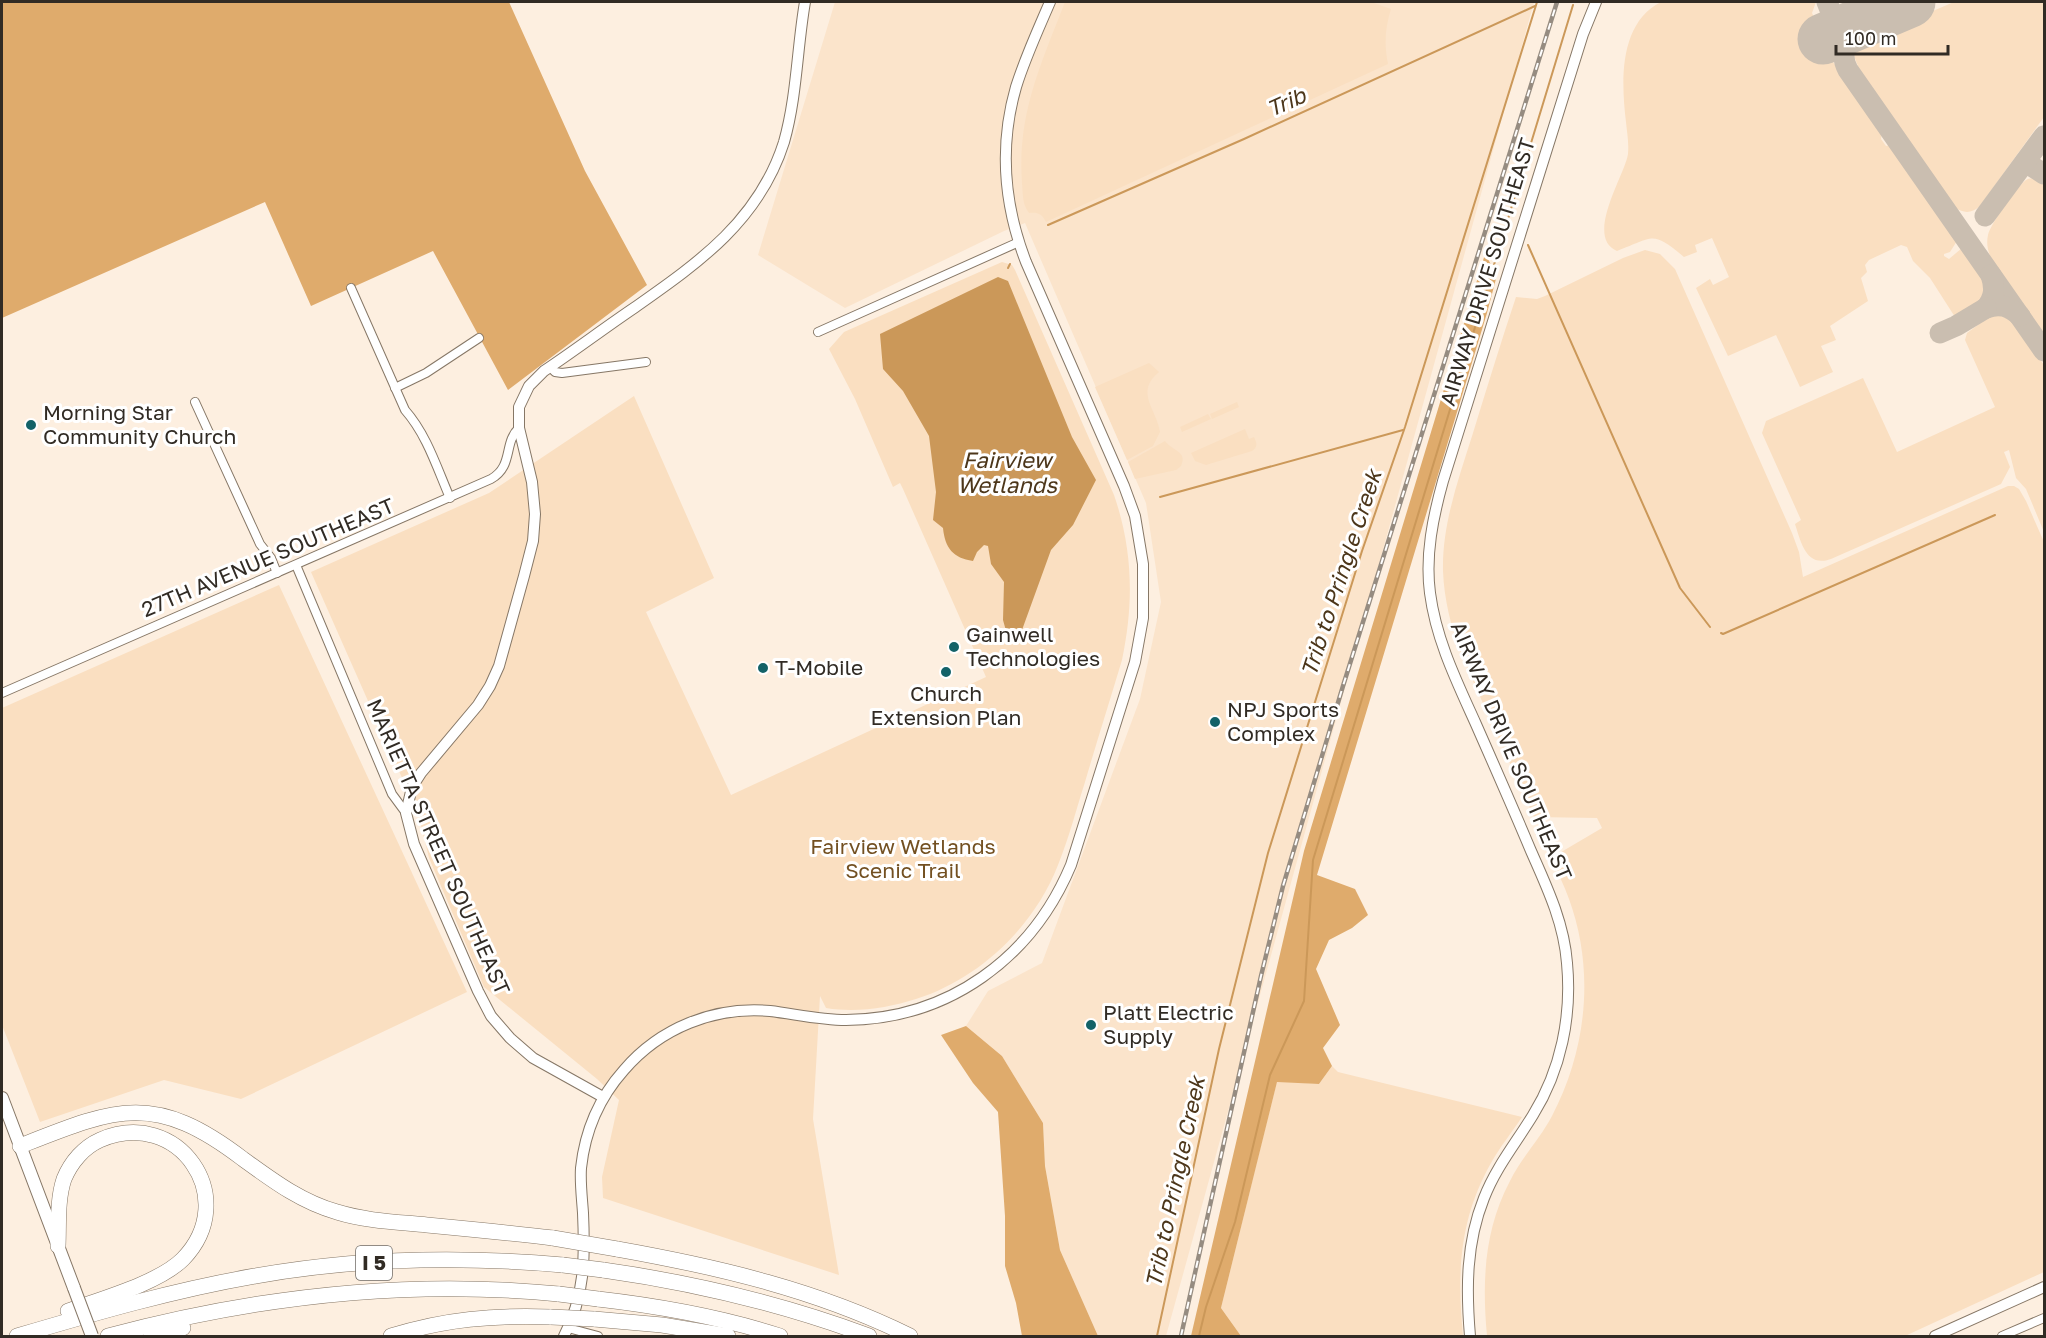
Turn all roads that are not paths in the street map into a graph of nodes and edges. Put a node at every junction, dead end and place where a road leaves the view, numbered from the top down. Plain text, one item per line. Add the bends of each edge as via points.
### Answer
1 (805, 2) edge
2 (1050, 2) edge
3 (1596, 2) edge
4 (1018, 242) junction
5 (351, 288) dead end
6 (818, 332) dead end
7 (479, 338) dead end
8 (646, 362) dead end
9 (550, 367) junction
10 (395, 388) junction
11 (195, 402) dead end
12 (519, 428) junction
13 (450, 498) junction
14 (296, 565) junction
15 (277, 573) junction
16 (2, 693) edge
17 (406, 813) junction
18 (2, 1098) edge
19 (603, 1098) junction
20 (20, 1146) junction
21 (58, 1246) junction
22 (2044, 1287) edge
23 (275, 1303) junction
24 (2044, 1318) edge
25 (566, 1332) edge
26 (17, 1336) edge
27 (92, 1336) edge
28 (108, 1336) edge
29 (151, 1336) edge
30 (391, 1336) edge
31 (598, 1336) edge
32 (728, 1336) edge
33 (780, 1336) edge
34 (869, 1336) edge
35 (910, 1336) edge
36 (1470, 1336) edge
37 (1935, 1336) edge
38 (2002, 1336) edge

1 - 9 street via 787,128 772,171 756,200 699,262
2 - 4 street via 1018,80 1007,131 1007,188
3 - 36 street, AIRWAY DRIVE SOUTHEAST via 1443,481 1430,546 1430,592 1440,641 1549,892 1564,937 1568,976 1565,1029 1553,1076 1496,1172 1476,1222 1467,1283
4 - 6 street
4 - 19 street via 1125,486 1143,564 1143,618 1135,662 1063,884 1038,925 1016,951 942,1000 903,1013 858,1020 753,1010 707,1017 681,1026 650,1045 624,1069
5 - 10 street
7 - 10 street via 426,374
8 - 9 street via 562,373
9 - 12 street via 524,393
10 - 13 street via 426,442
11 - 15 street
12 - 13 street, 27TH AVENUE SOUTHEAST via 514,432 499,475
12 - 17 street via 534,494 535,528 499,666 478,705 415,780
13 - 14 street, 27TH AVENUE SOUTHEAST
14 - 15 street, 27TH AVENUE SOUTHEAST
14 - 17 street, MARIETTA STREET SOUTHEAST via 392,794
15 - 16 street, 27TH AVENUE SOUTHEAST
17 - 19 street, MARIETTA STREET SOUTHEAST via 414,844 491,1016 528,1054
18 - 20 main road
19 - 25 street via 590,1125 583,1155 584,1276 578,1305
20 - 21 main road
20 - 35 highway, I 5, bridge via 96,1118 122,1113 156,1114 211,1136 286,1189 337,1212 383,1221 553,1238 703,1265 766,1281 857,1312
21 - 26 highway via 64,1179 71,1164 96,1142 129,1131 147,1133 164,1138 189,1156 207,1202 200,1234 183,1259 160,1275 43,1320
21 - 27 main road, bridge
22 - 37 street
23 - 28 highway, I 5 via 225,1309
23 - 29 highway via 228,1319
23 - 33 highway, I 5, bridge via 321,1296 442,1289 507,1290 636,1303
24 - 38 street
25 - 31 street
26 - 34 highway, I 5, bridge via 187,1290 297,1270 460,1260 563,1265 682,1282 762,1301
30 - 32 highway, bridge via 472,1317 516,1315 662,1325

